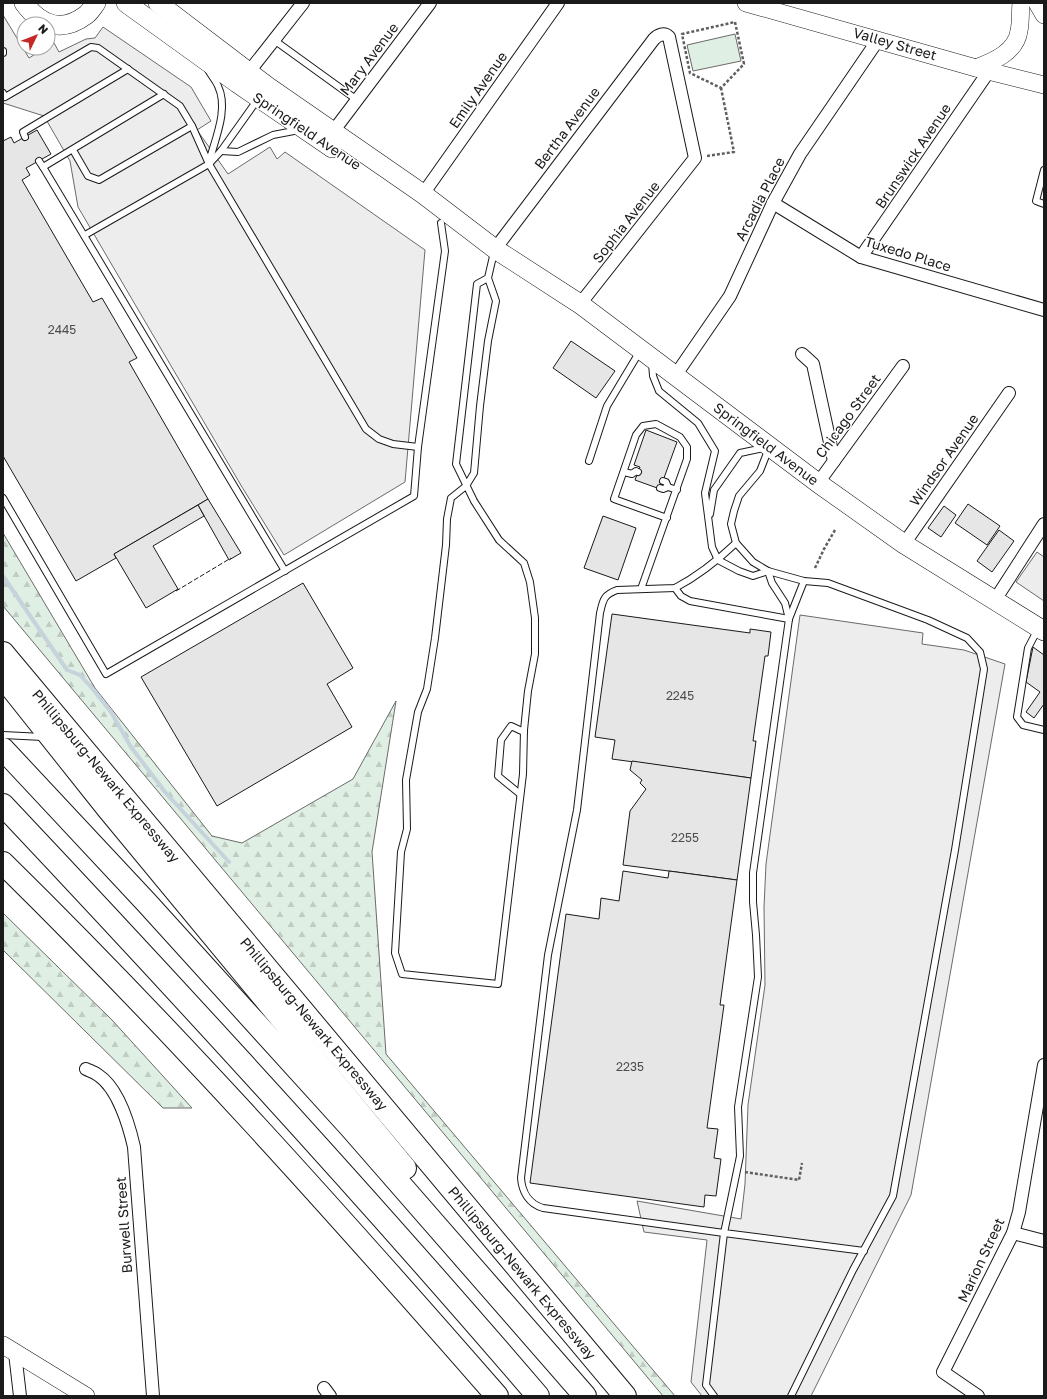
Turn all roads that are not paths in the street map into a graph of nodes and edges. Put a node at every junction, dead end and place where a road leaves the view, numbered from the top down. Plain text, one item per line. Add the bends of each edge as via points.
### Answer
1 (24, 3) edge
2 (96, 3) edge
3 (126, 3) edge
4 (303, 3) edge
5 (430, 3) edge
6 (558, 3) edge
7 (746, 3) edge
8 (1021, 3) edge
9 (1037, 3) edge
10 (165, 5) edge
11 (1044, 15) edge
12 (274, 40) junction
13 (878, 40) junction
14 (198, 55) junction
15 (128, 69) junction
16 (983, 69) junction
17 (248, 73) junction
18 (1044, 85) edge
19 (263, 92) junction
20 (3, 93) edge
21 (164, 94) junction
22 (357, 100) junction
23 (192, 126) junction
24 (304, 129) junction
25 (332, 132) junction
26 (25, 137) dead end
27 (73, 150) junction
28 (221, 151) junction
29 (695, 158) joint
30 (39, 161) dead end
31 (208, 164) junction
32 (43, 167) junction
33 (1044, 170) edge
34 (423, 194) junction
35 (773, 203) junction
36 (1044, 204) edge
37 (441, 223) junction
38 (85, 235) junction
39 (495, 248) junction
40 (861, 257) junction
41 (488, 278) junction
42 (580, 304) junction
43 (1044, 310) edge
44 (646, 354) junction
45 (802, 354) dead end
46 (903, 366) dead end
47 (675, 376) junction
48 (1009, 393) dead end
49 (769, 447) junction
50 (418, 448) junction
51 (589, 461) dead end
52 (834, 461) junction
53 (624, 472) junction
54 (635, 475) dead end
55 (663, 481) dead end
56 (818, 483) junction
57 (466, 486) junction
58 (668, 487) junction
59 (660, 488) dead end
60 (677, 490) junction
61 (3, 498) edge
62 (667, 518) junction
63 (709, 520) junction
64 (1044, 524) edge
65 (736, 543) junction
66 (904, 544) junction
67 (718, 560) junction
68 (285, 571) junction
69 (768, 571) junction
70 (804, 581) junction
71 (675, 588) junction
72 (641, 589) junction
73 (995, 600) junction
74 (789, 619) junction
75 (1041, 630) edge
76 (3, 653) edge
77 (3, 677) edge
78 (1044, 730) edge
79 (524, 732) junction
80 (3, 735) edge
81 (50, 737) junction
82 (3, 749) edge
83 (520, 794) junction
84 (3, 805) edge
85 (3, 863) edge
86 (1044, 1065) edge
87 (86, 1069) dead end
88 (724, 1233) junction
89 (1013, 1233) junction
90 (1044, 1241) edge
91 (864, 1251) junction
92 (502, 1299) junction
93 (9, 1349) edge
94 (20, 1396) edge
95 (86, 1396) edge
96 (153, 1396) edge
97 (497, 1396) edge
98 (538, 1396) edge
99 (585, 1396) edge
100 (625, 1396) edge
101 (714, 1396) edge
102 (791, 1396) edge
103 (978, 1396) edge

1 - 2 main road via 44,22 54,25 70,24 87,14
3 - 14 main road, Springfield Avenue
4 - 12 street
5 - 22 street, Mary Avenue
6 - 34 street, Emily Avenue
7 - 13 main road, Valley Street
8 - 16 main road via 1019,31 1012,47
9 - 11 main road
10 - 17 main road, Springfield Avenue
12 - 17 street
12 - 22 lane
13 - 16 main road, Valley Street
13 - 35 street, Arcadia Place via 800,154
14 - 19 main road, Springfield Avenue
14 - 31 lane via 219,86 222,105
15 - 20 lane via 98,48 91,47 5,97
15 - 21 lane
15 - 26 lane via 23,132
16 - 18 main road, Valley Street
16 - 40 street, Brunswick Avenue
17 - 19 main road, Springfield Avenue
19 - 24 main road, Springfield Avenue
19 - 25 main road, Springfield Avenue
19 - 28 lane
21 - 23 lane via 180,106
21 - 27 lane
22 - 25 street, Mary Avenue
23 - 27 lane via 99,180 88,176
23 - 31 lane
24 - 28 lane via 273,135 238,152
24 - 37 main road, Springfield Avenue
25 - 34 main road, Springfield Avenue
27 - 32 lane
28 - 31 lane
29 - 39 street, Bertha Avenue via 669,37 662,34 654,38
29 - 42 street, Sophia Avenue
30 - 32 lane
31 - 38 lane
31 - 50 lane via 366,429 393,444
32 - 38 lane
33 - 36 lane via 1036,201
34 - 39 main road, Springfield Avenue
35 - 40 street, Tuxedo Place
35 - 47 street, Arcadia Place via 730,296
37 - 39 main road, Springfield Avenue
37 - 50 lane via 445,251
38 - 68 lane
39 - 41 lane
39 - 42 main road, Springfield Avenue
40 - 43 street, Tuxedo Place
41 - 57 lane via 496,301 488,341 474,473
41 - 57 lane via 477,284 456,464
42 - 44 main road, Springfield Avenue
44 - 47 main road, Springfield Avenue
44 - 51 lane via 607,406
44 - 63 lane via 659,392 698,423 715,451 705,493
45 - 52 street via 813,364
46 - 52 street, Chicago Street
47 - 49 main road, Springfield Avenue
48 - 66 street, Windsor Avenue
49 - 56 main road, Springfield Avenue
49 - 63 lane via 740,453 714,490
49 - 65 lane via 760,471 739,496 731,524
50 - 68 lane via 414,496
52 - 56 street, Chicago Street
53 - 54 lane
53 - 60 lane via 636,435 643,426 656,424 680,437 687,447 687,459
53 - 62 lane via 614,498
55 - 58 lane
56 - 66 main road, Springfield Avenue
57 - 79 lane via 499,540 524,563 530,582 535,618 535,654
57 - 83 lane via 451,498 427,689 418,712 406,780 407,829 401,852 395,953 402,974 498,984
58 - 59 lane
58 - 60 lane
60 - 62 lane
61 - 68 lane via 106,674
62 - 72 lane
63 - 67 lane via 712,547
64 - 73 street
65 - 67 lane
65 - 69 lane via 753,562
66 - 73 main road, Springfield Avenue
67 - 69 lane via 753,576
67 - 71 lane
69 - 70 lane
69 - 74 lane via 772,583 785,602
70 - 74 lane
70 - 91 lane via 828,583 928,620 968,638 980,652 984,669 956,844 893,1196
71 - 72 lane
71 - 74 lane via 681,596 690,601
72 - 88 lane via 609,593 604,599 600,613 577,810 548,955 520,1178 528,1198 543,1208
73 - 75 main road, Springfield Avenue
74 - 88 lane via 753,873 758,977 738,1107 740,1156
75 - 78 lane via 1028,648 1017,717 1023,725
76 - 100 highway, Phillipsburg-Newark Expressway
77 - 81 highway
79 - 83 lane
79 - 83 lane via 511,726 501,740 498,776
80 - 81 lane
81 - 92 highway via 448,1219
82 - 92 highway via 243,1008
84 - 98 highway via 281,1104
85 - 97 highway via 115,975 219,1086
86 - 89 street, Marion Street via 1019,1212
87 - 96 street, Burwell Street via 107,1083 114,1094 126,1120 134,1147
88 - 91 lane
88 - 101 lane via 706,1385
89 - 90 street
89 - 103 street, Marion Street via 943,1372
91 - 102 lane
92 - 99 highway
93 - 94 street
93 - 95 main road

